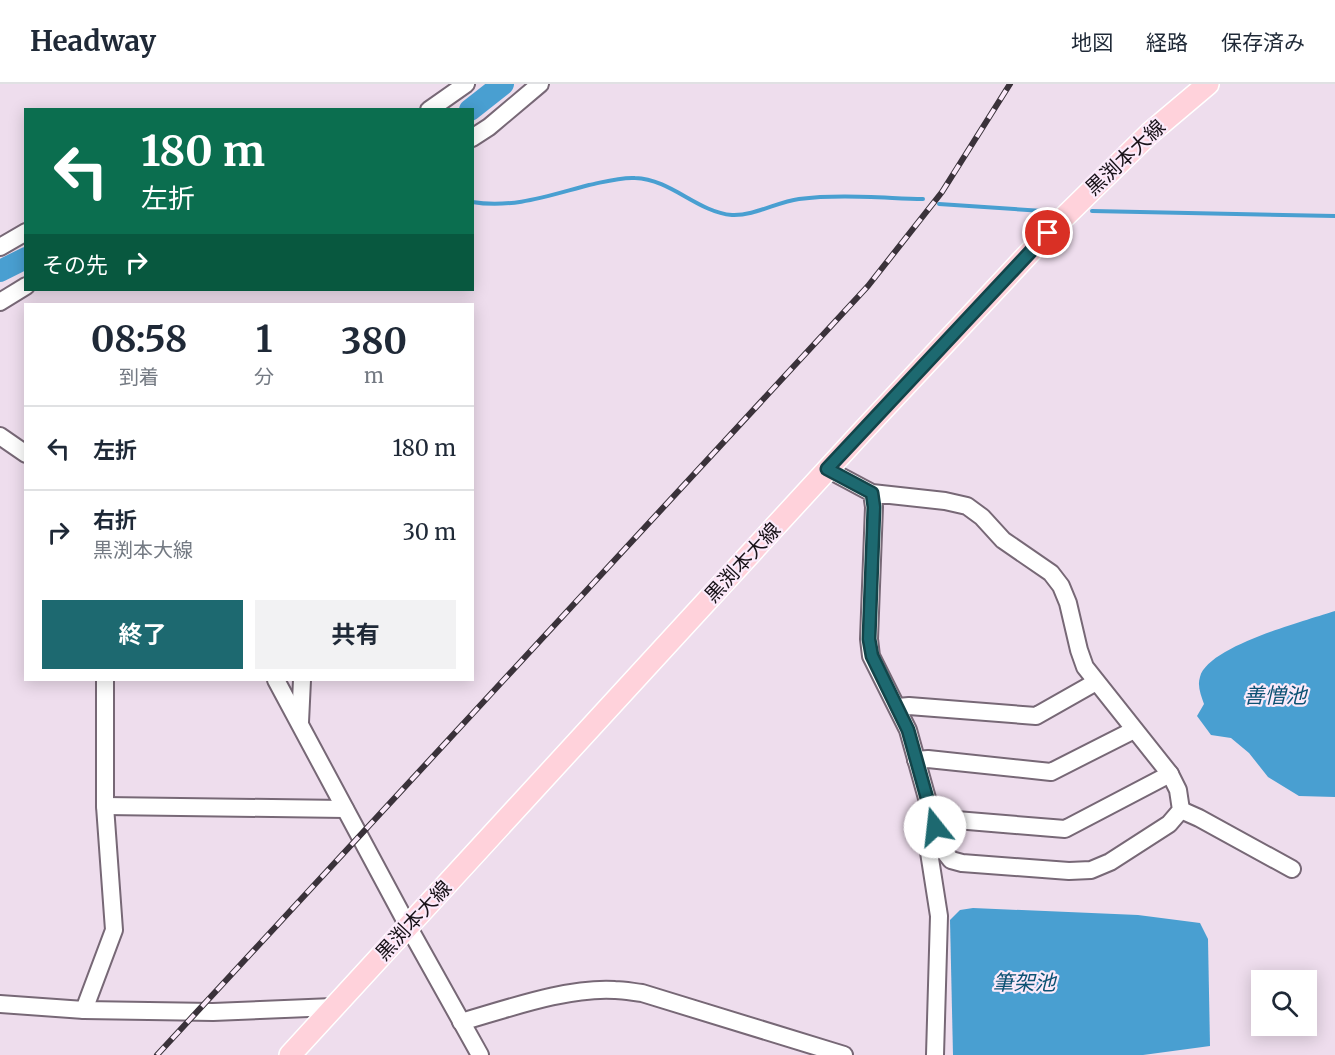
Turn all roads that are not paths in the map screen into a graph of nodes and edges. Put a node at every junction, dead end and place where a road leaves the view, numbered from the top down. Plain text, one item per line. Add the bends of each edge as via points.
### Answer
1 (466, 84) edge
2 (540, 84) edge
3 (1208, 84) edge
4 (432, 108) edge
5 (474, 137) edge
6 (24, 233) edge
7 (0, 247) edge
8 (24, 287) edge
9 (0, 302) edge
10 (0, 436) edge
11 (24, 453) edge
12 (827, 469) junction
13 (872, 493) junction
14 (105, 681) edge
15 (277, 681) edge
16 (302, 681) edge
17 (1096, 682) junction
18 (898, 707) junction
19 (300, 723) junction
20 (1134, 730) junction
21 (916, 760) junction
22 (1170, 774) junction
23 (105, 806) junction
24 (345, 809) junction
25 (1180, 810) junction
26 (935, 827) junction
27 (1292, 869) dead end
28 (408, 926) junction
29 (0, 1004) edge
30 (333, 1007) junction
31 (84, 1010) junction
32 (461, 1022) junction
33 (290, 1055) edge
34 (480, 1055) edge
35 (844, 1055) edge
36 (935, 1055) edge

1 - 4 street
2 - 5 street
3 - 12 main road, 黒渕本大線 via 1084,196
6 - 7 street
8 - 9 street
10 - 11 street
12 - 13 street
12 - 28 main road, 黒渕本大線
13 - 17 street via 967,506 1003,540 1051,573 1068,603 1085,667
13 - 18 street via 869,639 872,656
14 - 23 street
15 - 19 street
16 - 19 street
17 - 18 street via 1036,716
17 - 20 street
18 - 21 street
19 - 24 street
20 - 21 street via 1051,772
20 - 22 street
21 - 26 street
22 - 25 street via 1178,790
22 - 26 street via 1065,829 944,819
23 - 24 street
23 - 31 street via 114,930
24 - 28 street
25 - 26 street via 1169,824 1110,862 1080,871 951,860
25 - 27 street
26 - 36 street via 926,833 939,916
28 - 30 main road, 黒渕本大線
28 - 32 street
29 - 31 street
30 - 31 street via 213,1012
30 - 33 main road, 黒渕本大線
32 - 34 street
32 - 35 street via 536,1001 614,989 642,993

